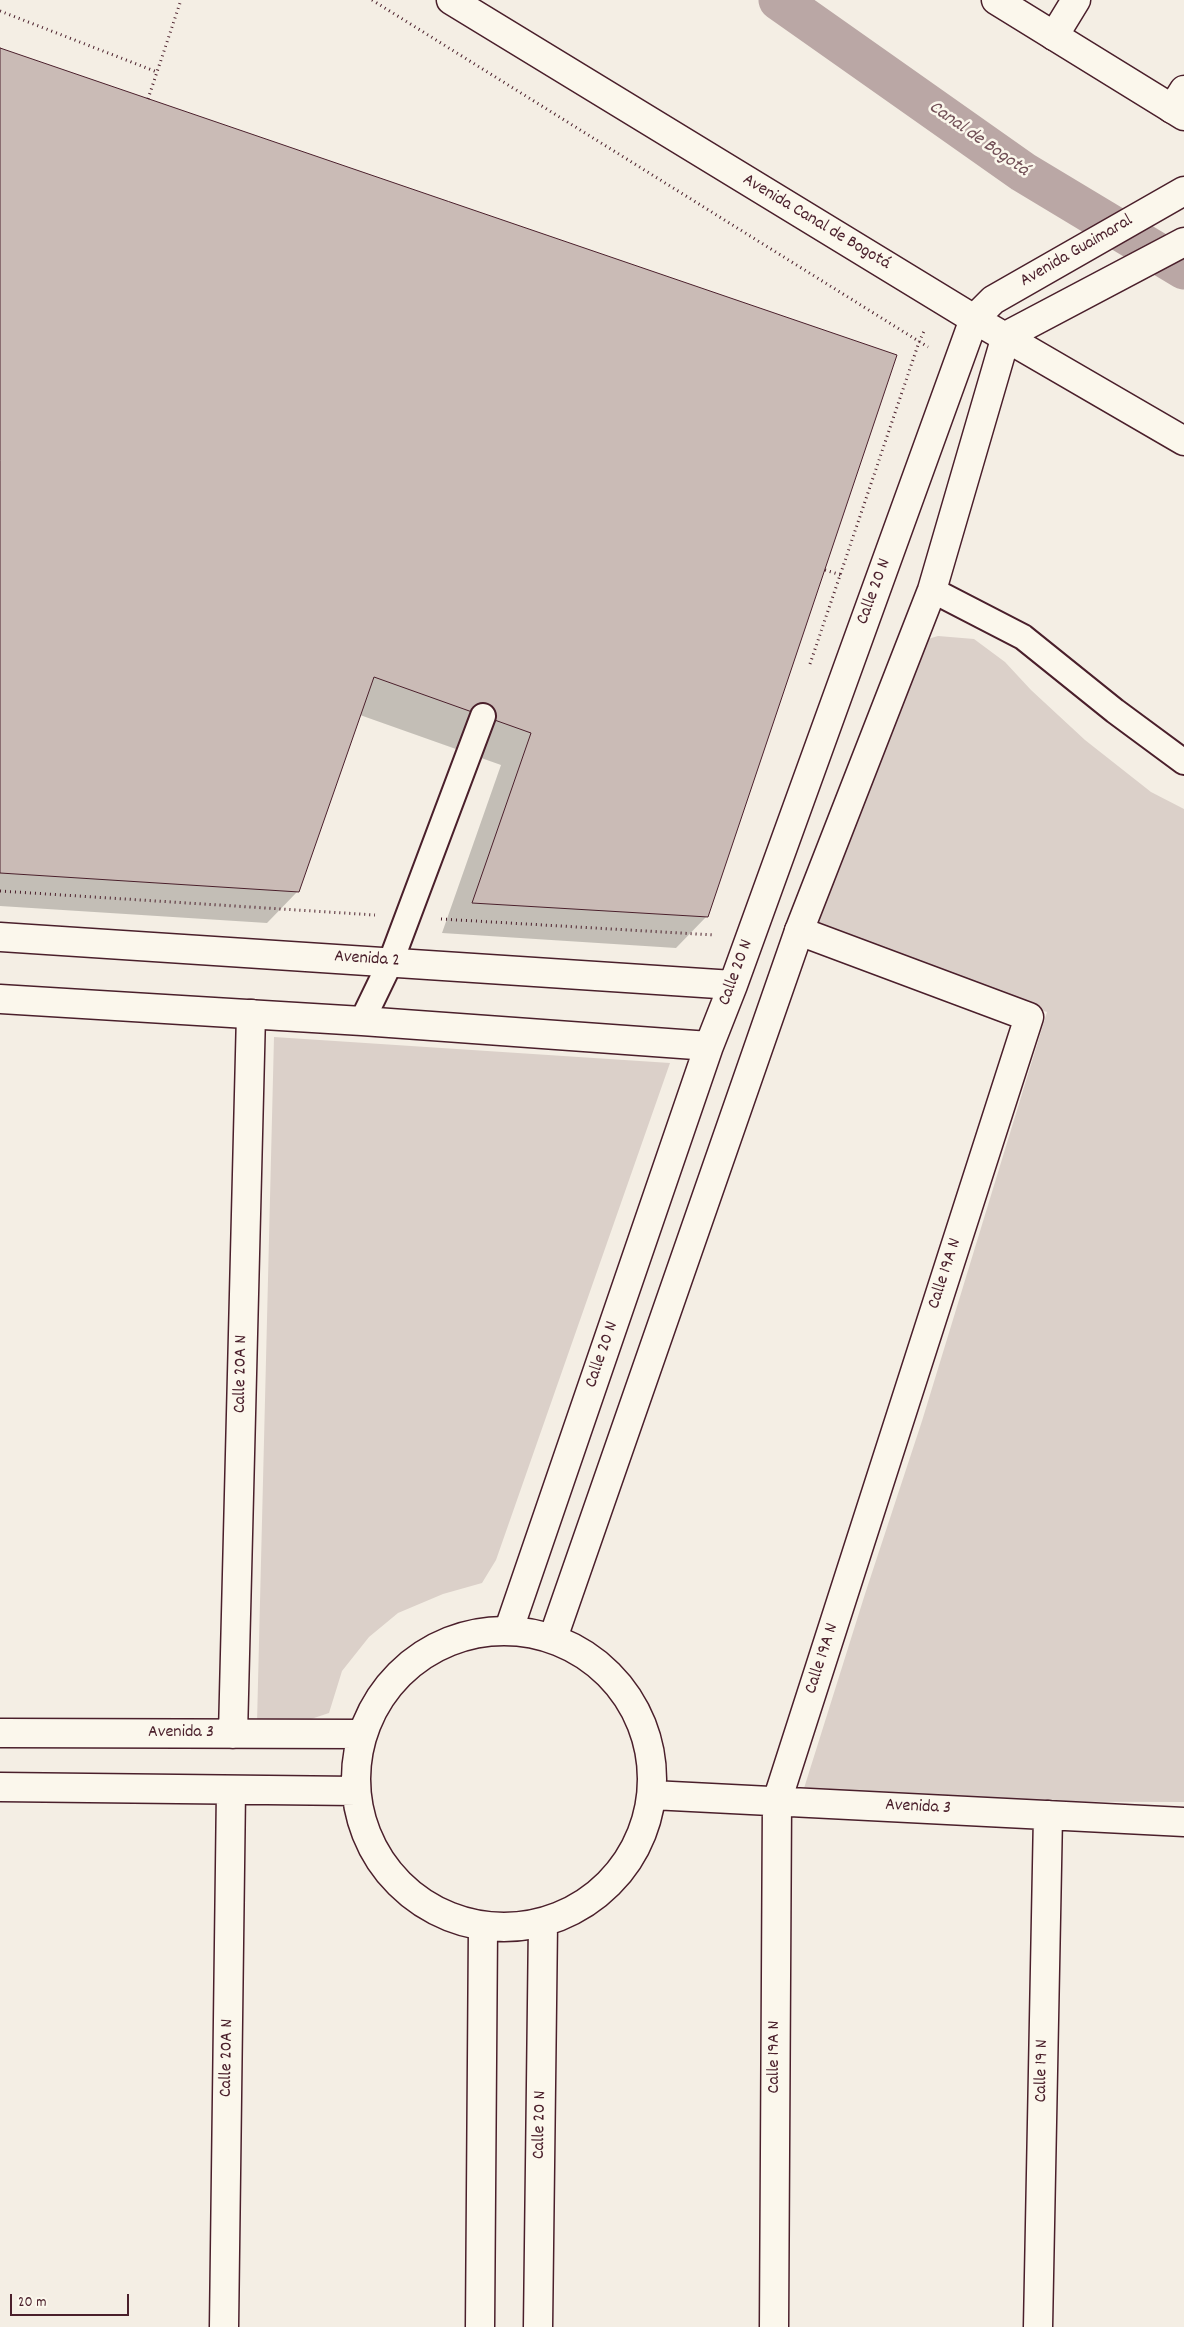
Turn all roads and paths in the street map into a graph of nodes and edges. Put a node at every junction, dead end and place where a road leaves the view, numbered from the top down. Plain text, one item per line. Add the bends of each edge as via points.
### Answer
1 (181, 0) edge
2 (372, 0) edge
3 (451, 0) edge
4 (996, 0) edge
5 (1076, 0) edge
6 (0, 11) edge
7 (1054, 36) junction
8 (157, 72) junction
9 (148, 99) dead end
10 (1180, 105) edge
11 (1184, 190) edge
12 (1184, 242) edge
13 (974, 319) junction
14 (1006, 336) junction
15 (958, 363) junction
16 (1184, 442) edge
17 (825, 570) dead end
18 (840, 575) dead end
19 (932, 590) junction
20 (483, 716) dead end
21 (1184, 762) edge
22 (0, 892) edge
23 (407, 916) junction
24 (799, 931) junction
25 (715, 936) dead end
26 (0, 937) edge
27 (391, 962) junction
28 (733, 985) junction
29 (0, 999) edge
30 (251, 1014) junction
31 (362, 1021) junction
32 (709, 1046) junction
33 (509, 1630) junction
34 (553, 1638) junction
35 (0, 1734) edge
36 (232, 1734) junction
37 (362, 1734) junction
38 (0, 1787) edge
39 (231, 1790) junction
40 (356, 1791) junction
41 (652, 1794) junction
42 (777, 1801) junction
43 (1048, 1815) junction
44 (1184, 1822) edge
45 (543, 1923) junction
46 (483, 1927) junction
47 (224, 2327) edge
48 (480, 2327) edge
49 (538, 2327) edge
50 (774, 2327) edge
51 (1038, 2327) edge

1 - 8 path
2 - 15 path via 918,342
3 - 13 street, Avenida Canal de Bogotá
4 - 7 street
5 - 7 street
6 - 8 path
7 - 10 street
8 - 9 path
11 - 13 street, Avenida Guaimaral via 993,300
12 - 14 street
13 - 14 street, Avenida Canal de Bogotá
13 - 15 street, Calle 20 N
14 - 16 street, Avenida Canal de Bogotá
14 - 19 street
15 - 28 street, Calle 20 N
17 - 18 path
19 - 21 lane via 1022,637
19 - 24 street
20 - 23 lane
22 - 23 path
23 - 25 path
23 - 27 lane
24 - 34 street
24 - 42 street, Calle 19A N via 1029,1017
26 - 27 street, Avenida 2
27 - 28 street, Avenida 2
27 - 31 lane
28 - 32 street, Calle 20 N
29 - 30 street
30 - 31 street
30 - 36 street, Calle 20A N
31 - 32 street
32 - 33 street, Calle 20 N
33 - 34 street
33 - 37 street via 461,1636 418,1656 384,1691
34 - 41 street via 596,1662 629,1699 649,1745
35 - 36 street, Avenida 3
36 - 37 street, Avenida 3
37 - 40 street
38 - 39 street
39 - 40 street
39 - 47 street, Calle 20A N
40 - 46 street via 368,1840 396,1882 435,1911
41 - 42 street, Avenida 3
41 - 45 street via 641,1838 617,1876 584,1906
42 - 43 street, Avenida 3
42 - 50 street, Calle 19A N
43 - 44 street, Avenida 3
43 - 51 street, Calle 19 N
45 - 46 street via 513,1928
45 - 49 street, Calle 20 N
46 - 48 street

